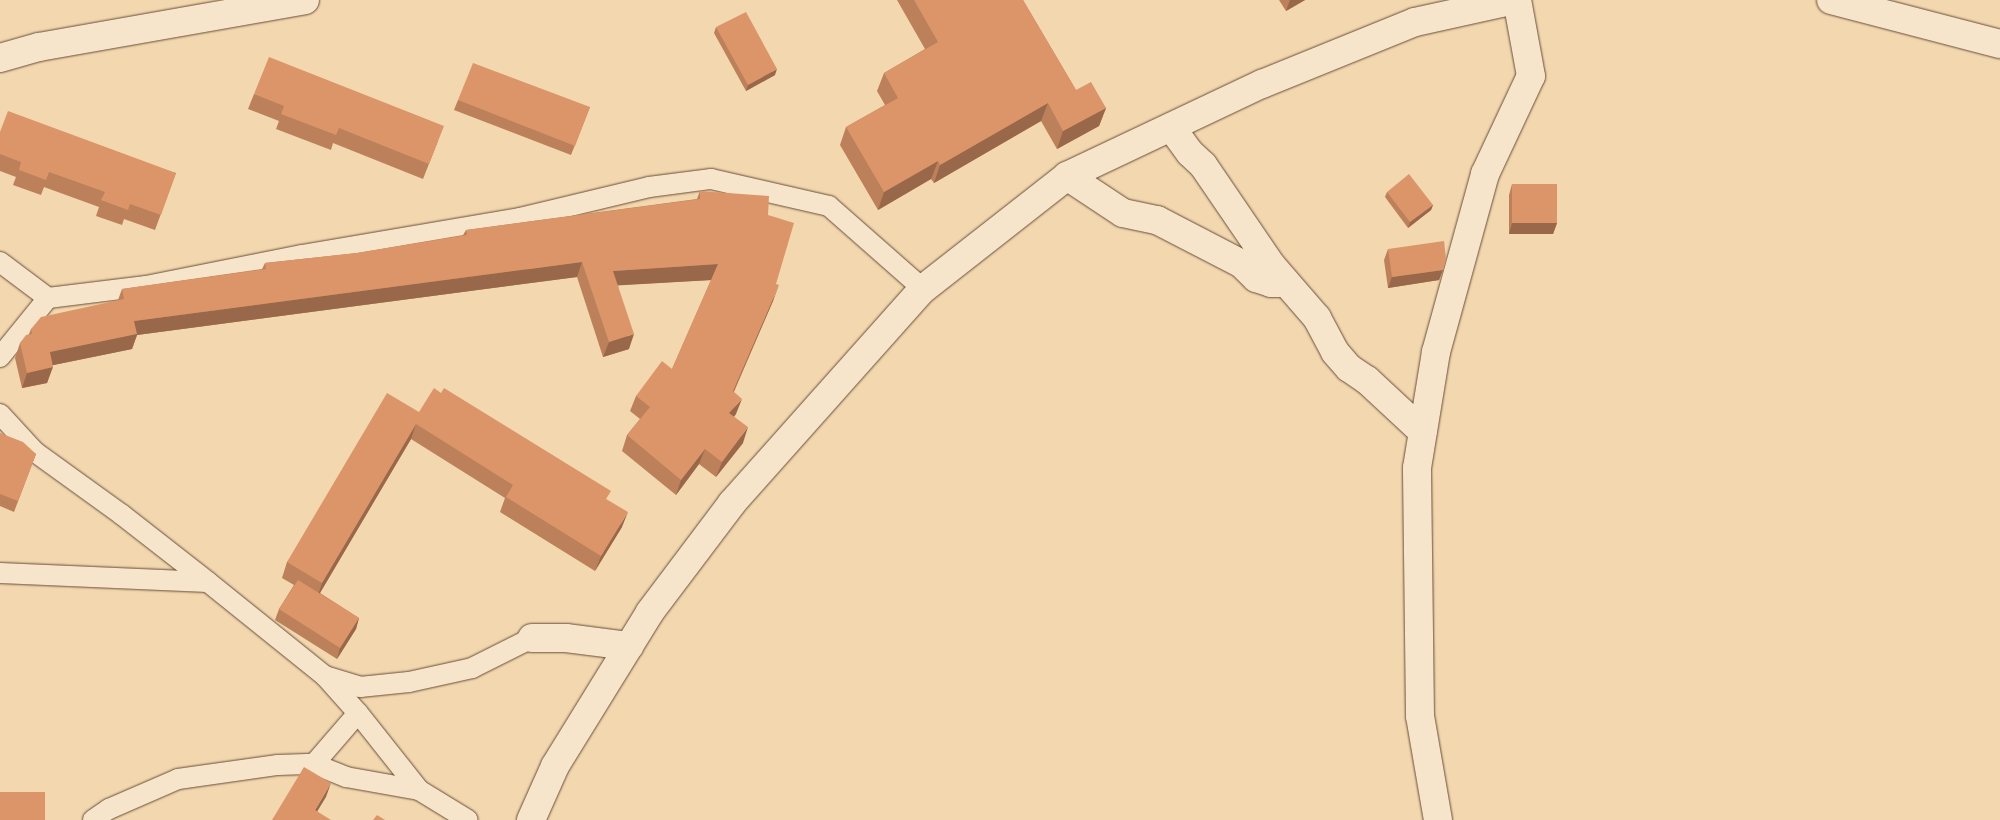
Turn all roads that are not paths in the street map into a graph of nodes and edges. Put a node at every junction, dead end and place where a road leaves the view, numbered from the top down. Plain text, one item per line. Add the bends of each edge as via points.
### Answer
1 (304, 0) edge
2 (1516, 0) edge
3 (1831, 0) edge
4 (2000, 44) edge
5 (0, 58) edge
6 (1171, 127) junction
7 (1067, 176) junction
8 (0, 262) edge
9 (1286, 283) junction
10 (923, 289) junction
11 (48, 298) junction
12 (0, 357) edge
13 (0, 414) edge
14 (1423, 432) junction
15 (0, 573) edge
16 (208, 582) junction
17 (532, 638) joint
18 (629, 646) junction
19 (324, 676) junction
20 (358, 713) junction
21 (314, 764) junction
22 (419, 790) junction
23 (93, 820) edge
24 (468, 820) edge
25 (531, 820) edge
26 (1438, 820) edge

1 - 5 street via 39,46
2 - 6 street via 1414,22 1262,84
2 - 14 street via 1531,76 1485,174 1436,352
3 - 4 street
6 - 7 street
6 - 9 street via 1190,154 1203,165
7 - 9 street via 1122,213 1157,220 1242,264 1256,278 1270,283
7 - 10 street
8 - 11 lane
9 - 14 street via 1317,318 1329,343 1348,368 1368,380
10 - 11 lane via 829,206 711,179 649,187 520,218 146,286
10 - 18 street via 732,504 650,612
11 - 12 lane
13 - 16 lane via 35,452 122,514
14 - 26 street via 1417,468 1420,716
15 - 16 lane
16 - 19 lane
17 - 18 street via 566,638
17 - 19 lane via 472,668 409,682 360,687
18 - 25 street via 555,766
19 - 20 lane
20 - 21 lane
20 - 22 lane
21 - 22 lane via 346,777
21 - 23 lane via 278,765 178,779 109,809
22 - 24 lane

